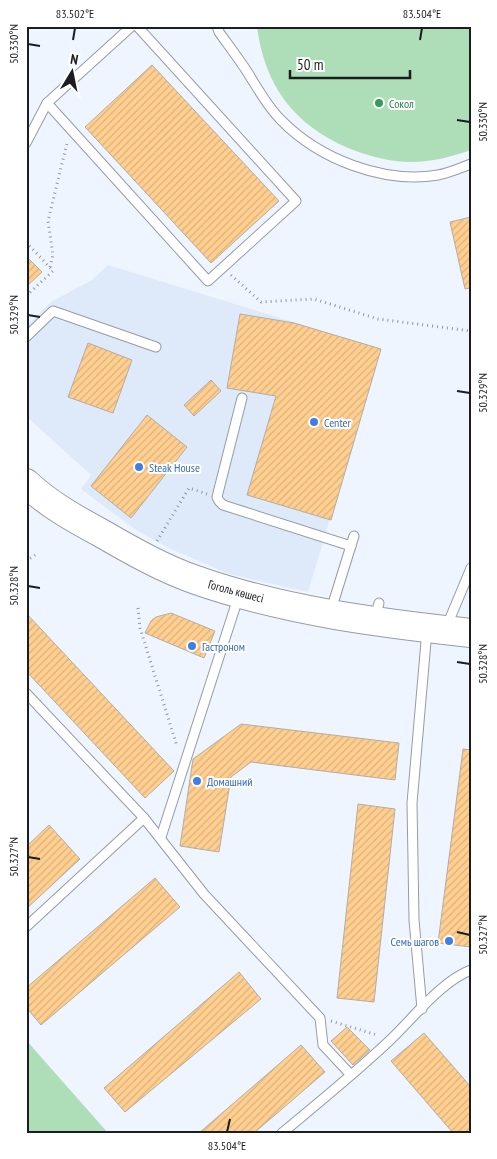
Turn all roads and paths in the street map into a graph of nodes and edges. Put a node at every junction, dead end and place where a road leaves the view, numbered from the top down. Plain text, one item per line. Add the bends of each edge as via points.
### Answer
1 (132, 26) edge
2 (137, 26) edge
3 (217, 26) edge
4 (47, 103) junction
5 (71, 130) junction
6 (26, 144) edge
7 (471, 164) edge
8 (26, 242) edge
9 (50, 267) junction
10 (222, 268) junction
11 (26, 296) edge
12 (471, 331) edge
13 (26, 337) edge
14 (156, 347) dead end
15 (242, 398) dead end
16 (26, 483) edge
17 (217, 497) junction
18 (354, 536) dead end
19 (351, 546) junction
20 (153, 548) dead end
21 (35, 555) dead end
22 (26, 562) edge
23 (471, 568) edge
24 (239, 594) junction
25 (138, 608) dead end
26 (330, 614) junction
27 (447, 630) edge
28 (26, 693) edge
29 (184, 767) junction
30 (144, 818) junction
31 (161, 837) junction
32 (26, 927) edge
33 (471, 970) edge
34 (422, 1009) junction
35 (320, 1018) junction
36 (387, 1043) junction
37 (351, 1075) junction
38 (282, 1133) edge

1 - 4 lane
2 - 10 lane via 296,201
3 - 7 lane via 274,112 308,143 368,170 405,176 438,174
4 - 5 lane
4 - 6 lane
5 - 9 path via 48,221 53,254
5 - 10 lane via 208,281
8 - 9 path
9 - 11 path via 53,270
10 - 12 path via 261,302 314,299 378,320
13 - 14 lane via 53,311
15 - 17 lane
16 - 24 main road, Гоголь көшесі via 56,506 116,542 195,580
17 - 19 lane via 222,505
17 - 20 path via 189,488
18 - 19 lane
19 - 26 lane
21 - 22 path
23 - 27 lane
24 - 26 main road, Гоголь көшесі
24 - 29 lane
25 - 29 path via 140,628
26 - 27 main road, Гоголь көшесі via 377,612
27 - 34 lane via 412,803 414,920
28 - 30 lane
29 - 31 lane
30 - 31 lane
30 - 32 lane
31 - 35 lane via 204,894
33 - 34 lane via 436,993
34 - 36 lane
35 - 36 path via 377,1035
35 - 37 lane via 323,1045
36 - 37 lane
37 - 38 lane

